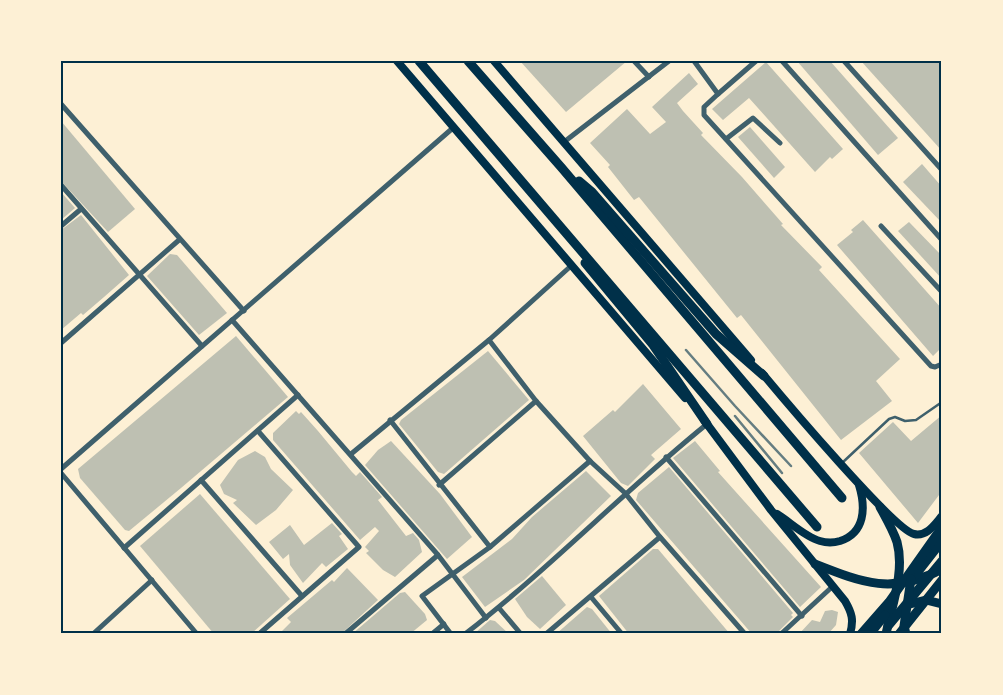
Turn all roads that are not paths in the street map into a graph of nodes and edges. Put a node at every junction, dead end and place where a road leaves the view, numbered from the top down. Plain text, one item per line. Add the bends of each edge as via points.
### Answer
1 (397, 61) edge
2 (419, 61) edge
3 (468, 61) edge
4 (494, 61) edge
5 (634, 61) edge
6 (669, 61) edge
7 (694, 61) edge
8 (756, 61) edge
9 (782, 61) edge
10 (844, 61) edge
11 (649, 77) junction
12 (718, 94) junction
13 (61, 104) edge
14 (454, 127) junction
15 (726, 139) junction
16 (564, 142) junction
17 (780, 143) dead end
18 (561, 167) junction
19 (942, 170) edge
20 (61, 186) edge
21 (529, 189) junction
22 (82, 209) junction
23 (61, 226) edge
24 (881, 226) dead end
25 (179, 240) junction
26 (942, 240) edge
27 (572, 264) junction
28 (139, 276) junction
29 (942, 292) edge
30 (244, 311) junction
31 (232, 320) junction
32 (489, 340) junction
33 (61, 343) edge
34 (202, 346) junction
35 (942, 364) edge
36 (764, 376) junction
37 (298, 395) junction
38 (536, 401) junction
39 (942, 402) edge
40 (390, 420) junction
41 (707, 424) junction
42 (258, 431) junction
43 (351, 454) junction
44 (666, 457) junction
45 (590, 461) junction
46 (842, 463) junction
47 (61, 468) edge
48 (61, 473) edge
49 (201, 480) junction
50 (858, 481) junction
51 (439, 485) junction
52 (625, 494) junction
53 (842, 498) dead end
54 (880, 507) junction
55 (771, 510) junction
56 (942, 516) edge
57 (817, 527) dead end
58 (942, 527) edge
59 (660, 537) junction
60 (942, 541) edge
61 (490, 547) junction
62 (124, 548) junction
63 (438, 555) junction
64 (942, 561) edge
65 (815, 564) junction
66 (916, 564) junction
67 (942, 569) edge
68 (452, 574) junction
69 (926, 577) junction
70 (152, 580) junction
71 (942, 580) edge
72 (910, 582) junction
73 (898, 584) junction
74 (833, 586) junction
75 (894, 594) junction
76 (302, 596) junction
77 (591, 597) junction
78 (926, 600) junction
79 (906, 604) junction
80 (942, 604) edge
81 (499, 608) junction
82 (889, 610) junction
83 (802, 616) junction
84 (486, 618) junction
85 (444, 624) junction
86 (870, 624) junction
87 (903, 631) edge
88 (885, 632) edge
89 (93, 634) edge
90 (197, 634) edge
91 (259, 634) edge
92 (346, 634) edge
93 (432, 634) edge
94 (451, 634) edge
95 (465, 634) edge
96 (521, 634) edge
97 (546, 634) edge
98 (622, 634) edge
99 (745, 634) edge
100 (780, 634) edge
101 (850, 634) edge
102 (861, 634) edge
103 (870, 634) edge

1 - 14 main road
2 - 21 main road
3 - 18 main road
4 - 16 main road
5 - 11 street
6 - 11 street
7 - 12 street
8 - 12 street
9 - 26 street
10 - 19 street
11 - 16 street
12 - 15 street via 702,110
13 - 25 street
14 - 27 main road
14 - 30 street
15 - 17 street via 753,118
15 - 35 street via 931,366
16 - 36 main road
18 - 36 main road via 592,192 716,334
18 - 53 main road
20 - 22 street
21 - 41 main road via 557,230 653,345
21 - 57 main road
22 - 23 street
22 - 28 street
24 - 29 street
25 - 28 street
25 - 30 street
27 - 32 street
27 - 41 main road
28 - 33 street
28 - 34 street
30 - 31 street
31 - 34 street
31 - 37 street
32 - 38 street
32 - 40 street
34 - 47 street
36 - 46 main road
37 - 42 street
37 - 43 street
38 - 45 street
38 - 51 street
39 - 46 lane via 916,420 890,419
40 - 43 street
40 - 51 street
41 - 44 street
41 - 55 main road
42 - 49 street
42 - 76 street via 359,548
43 - 63 street
44 - 52 street
44 - 83 street
45 - 52 street
45 - 61 street
46 - 50 main road
48 - 62 street
49 - 62 street
49 - 76 street
50 - 54 main road
50 - 55 main road via 863,515 858,529 845,539 832,543 819,541
51 - 61 street
52 - 59 street
52 - 81 street
54 - 56 main road via 914,534 931,529
54 - 73 main road via 899,550
55 - 65 main road
58 - 66 main road
59 - 77 street
59 - 99 street
60 - 72 main road
61 - 68 street
62 - 70 street
63 - 68 street
63 - 92 street
64 - 69 main road
65 - 73 main road via 874,585
65 - 74 main road
66 - 72 main road
66 - 75 main road
67 - 69 main road
68 - 84 street
68 - 85 street via 422,596
69 - 73 main road
69 - 79 main road
70 - 89 street
70 - 90 street
71 - 78 main road
72 - 79 main road
72 - 82 main road
73 - 75 main road
74 - 83 street
74 - 101 main road via 852,613
75 - 82 main road
75 - 86 main road
76 - 91 street
77 - 97 street
77 - 98 street
78 - 79 main road
78 - 80 main road
78 - 87 main road
79 - 82 main road
79 - 87 main road
79 - 88 main road
81 - 84 street
81 - 96 street
82 - 86 main road
82 - 88 main road
82 - 103 main road
83 - 100 street
84 - 95 street
85 - 93 street
85 - 94 street
86 - 102 main road

